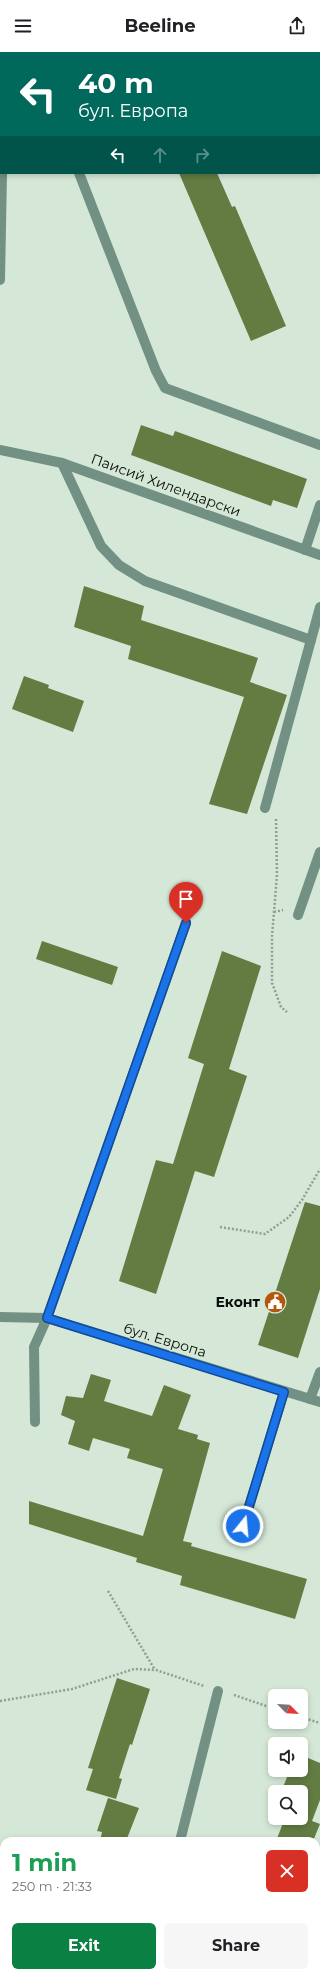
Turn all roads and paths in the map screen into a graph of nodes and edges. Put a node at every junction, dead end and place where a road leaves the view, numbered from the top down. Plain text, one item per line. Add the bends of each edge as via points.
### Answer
1 (2, 174) edge
2 (79, 174) edge
3 (0, 280) edge
4 (320, 445) edge
5 (0, 450) edge
6 (62, 463) junction
7 (320, 505) edge
8 (305, 550) junction
9 (320, 555) edge
10 (320, 607) edge
11 (311, 640) junction
12 (268, 797) junction
13 (265, 808) dead end
14 (320, 852) edge
15 (298, 915) dead end
16 (186, 923) dead end
17 (287, 1012) dead end
18 (320, 1169) edge
19 (220, 1227) dead end
20 (0, 1317) edge
21 (47, 1318) junction
22 (320, 1372) edge
23 (284, 1392) junction
24 (315, 1401) edge
25 (35, 1422) dead end
26 (243, 1526) dead end
27 (108, 1591) dead end
28 (156, 1670) junction
29 (218, 1691) junction
30 (0, 1701) edge
31 (268, 1707) edge
32 (308, 1719) edge
33 (320, 1723) edge
34 (181, 1837) edge

1 - 3 street
2 - 4 street via 156,371 165,388
5 - 6 street, Паисий Хилендарски
6 - 8 street, Паисий Хилендарски
6 - 11 street via 101,546 119,565 145,581
7 - 8 street
8 - 9 street, Паисий Хилендарски
10 - 11 street
11 - 12 street
12 - 13 street
12 - 17 path via 275,802 276,834 272,983 282,1007
14 - 15 street
16 - 21 street
18 - 19 path via 290,1217 265,1234
20 - 21 street, бул. Европа
21 - 23 street, бул. Европа
21 - 25 street via 34,1347
22 - 24 street
23 - 24 street, бул. Европа
23 - 26 street
27 - 28 path
28 - 29 path
28 - 30 path via 134,1669 72,1689
29 - 31 path
29 - 34 street
32 - 33 path

